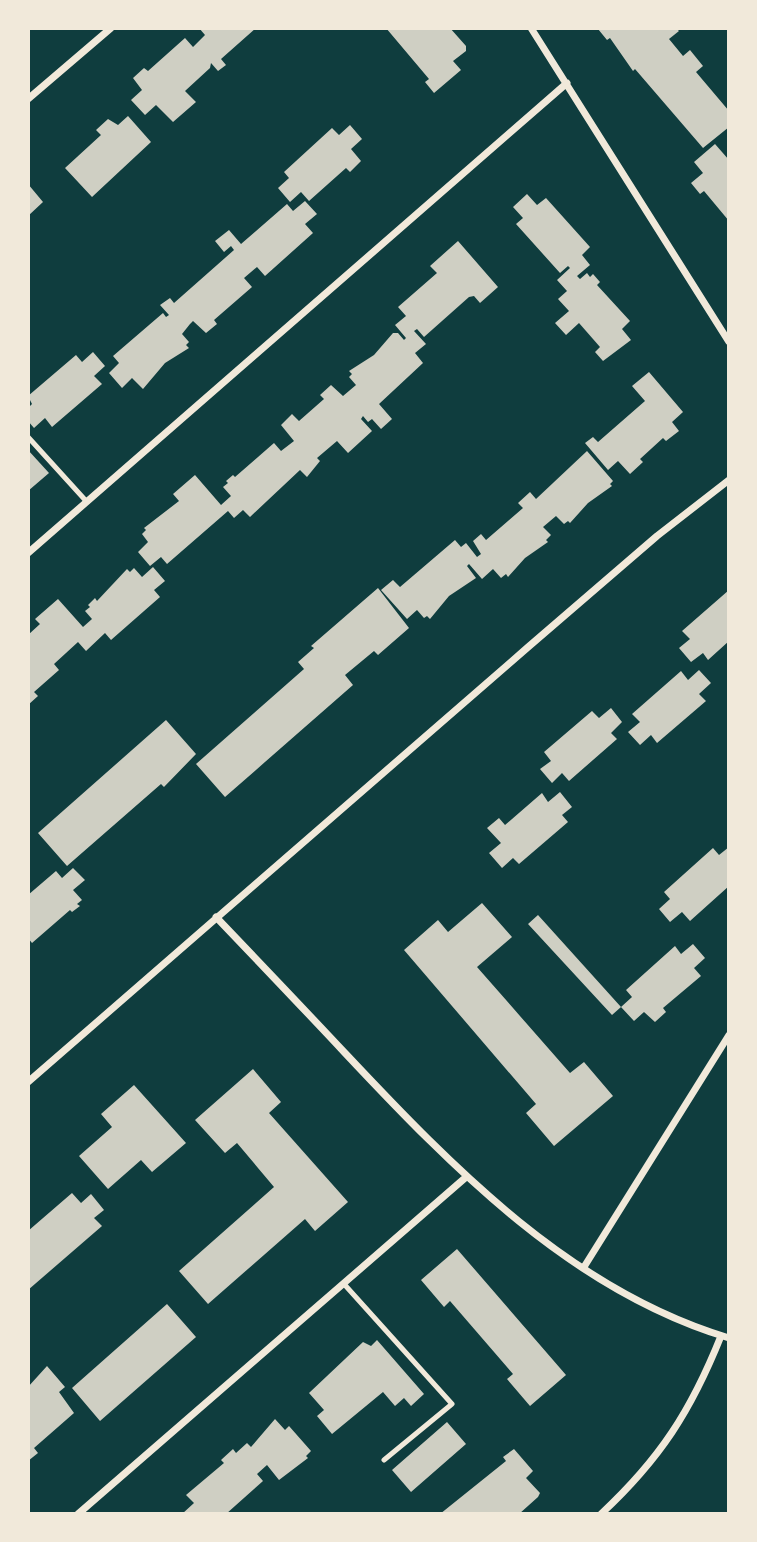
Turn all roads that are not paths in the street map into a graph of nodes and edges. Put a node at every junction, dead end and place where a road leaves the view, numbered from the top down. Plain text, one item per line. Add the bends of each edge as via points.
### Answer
1 (111, 28) edge
2 (531, 28) edge
3 (566, 83) junction
4 (28, 99) edge
5 (729, 342) edge
6 (28, 437) edge
7 (729, 480) edge
8 (87, 502) junction
9 (28, 553) edge
10 (216, 917) junction
11 (729, 1035) edge
12 (28, 1082) edge
13 (465, 1178) junction
14 (584, 1267) junction
15 (344, 1284) junction
16 (725, 1337) edge
17 (384, 1460) dead end
18 (78, 1514) edge
19 (601, 1514) edge

1 - 4 street
2 - 3 street
3 - 5 street
3 - 8 street
6 - 8 lane
7 - 10 street via 657,536
8 - 9 street
10 - 12 street
10 - 13 street
11 - 14 street
13 - 14 street via 519,1223
13 - 15 street
14 - 16 street via 680,1321
15 - 17 lane via 452,1404
15 - 18 street
16 - 19 street via 676,1430 633,1484

